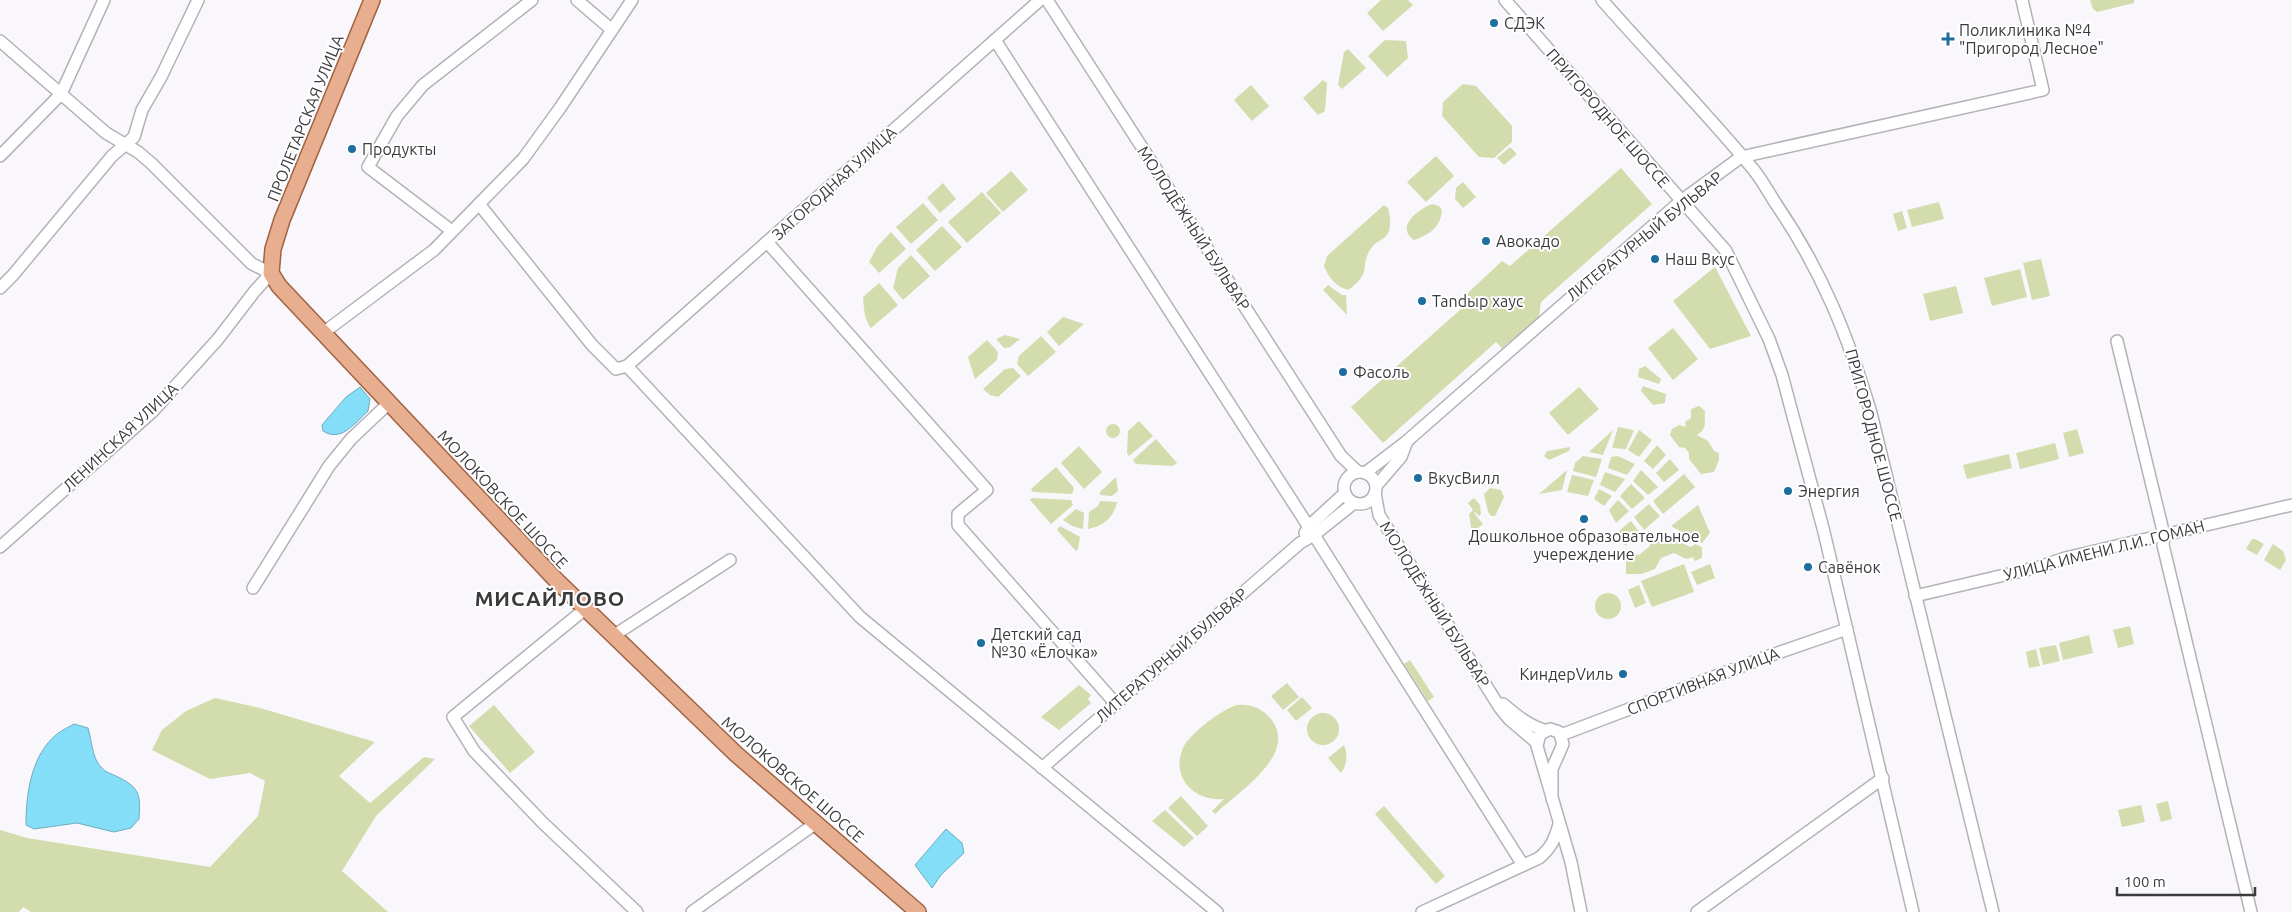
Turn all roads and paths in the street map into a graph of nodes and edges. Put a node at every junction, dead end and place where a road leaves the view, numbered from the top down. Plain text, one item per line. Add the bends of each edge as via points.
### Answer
1 (104, 0) edge
2 (198, 0) edge
3 (372, 0) edge
4 (532, 0) edge
5 (577, 0) edge
6 (632, 0) edge
7 (1040, 0) edge
8 (1047, 0) edge
9 (1505, 0) edge
10 (1602, 0) edge
11 (2022, 0) edge
12 (612, 30) junction
13 (996, 40) junction
14 (0, 41) edge
15 (61, 94) junction
16 (125, 144) junction
17 (0, 156) edge
18 (1741, 157) junction
19 (1681, 201) junction
20 (479, 204) junction
21 (452, 231) junction
22 (767, 242) junction
23 (271, 273) junction
24 (0, 288) edge
25 (322, 333) junction
26 (2116, 342) dead end
27 (627, 366) junction
28 (389, 403) junction
29 (1407, 441) junction
30 (1341, 456) junction
31 (1362, 472) junction
32 (1346, 479) junction
33 (1375, 490) junction
34 (1345, 493) junction
35 (1358, 503) junction
36 (2292, 505) edge
37 (1379, 516) junction
38 (1312, 531) junction
39 (2164, 535) junction
40 (0, 547) edge
41 (730, 560) dead end
42 (253, 588) dead end
43 (1915, 596) junction
44 (585, 609) junction
45 (1847, 629) junction
46 (613, 636) junction
47 (1491, 692) junction
48 (1116, 704) junction
49 (1544, 730) junction
50 (1561, 735) junction
51 (1538, 746) junction
52 (1557, 754) junction
53 (1042, 768) junction
54 (1883, 778) junction
55 (1552, 799) junction
56 (816, 823) junction
57 (1559, 824) junction
58 (1523, 865) junction
59 (637, 912) edge
60 (692, 912) edge
61 (918, 912) edge
62 (1217, 912) edge
63 (1422, 912) edge
64 (1581, 912) edge
65 (1697, 912) edge
66 (1913, 912) edge
67 (1993, 912) edge
68 (2251, 912) edge

1 - 15 street
2 - 16 street via 142,110 134,136
3 - 23 main road, ПРОЛЕТАРСКАЯ УЛИЦА via 282,220 273,249
4 - 21 street via 423,85 397,116 368,167
5 - 12 street
6 - 12 street
7 - 13 street, ЗАГОРОДНАЯ УЛИЦА
8 - 30 street, МОЛОДЁЖНЫЙ БУЛЬВАР
9 - 19 street, ПРИГОРОДНОЕ ШОССЕ
10 - 18 street, ПРИГОРОДНОЕ ШОССЕ
11 - 18 street, ЛИТЕРАТУРНЫЙ БУЛЬВАР via 2043,90
12 - 20 street via 523,160
13 - 22 street, ЗАГОРОДНАЯ УЛИЦА
13 - 38 street
14 - 15 street
15 - 16 street via 106,133
15 - 17 street
16 - 23 street via 151,163 252,264
16 - 24 street
18 - 19 street, ЛИТЕРАТУРНЫЙ БУЛЬВАР
18 - 43 street, ПРИГОРОДНОЕ ШОССЕ via 1793,229 1818,273 1853,355 1871,413
19 - 29 street, ЛИТЕРАТУРНЫЙ БУЛЬВАР
19 - 45 street, ПРИГОРОДНОЕ ШОССЕ via 1726,251 1769,339 1785,384
20 - 21 street
20 - 27 street via 592,345 616,369
21 - 25 street via 434,250
22 - 27 street, ЗАГОРОДНАЯ УЛИЦА
22 - 48 street via 987,490 958,514 958,525
23 - 25 main road, МОЛОКОВСКОЕ ШОССЕ
23 - 40 street, ЛЕНИНСКАЯ УЛИЦА via 218,339 152,412
25 - 28 main road, МОЛОКОВСКОЕ ШОССЕ
26 - 39 street
27 - 53 street via 860,617
28 - 42 street via 351,439 329,466
28 - 44 main road, МОЛОКОВСКОЕ ШОССЕ
29 - 31 street, ЛИТЕРАТУРНЫЙ БУЛЬВАР
29 - 33 street, ЛИТЕРАТУРНЫЙ БУЛЬВАР via 1401,457
30 - 31 street, МОЛОДЁЖНЫЙ БУЛЬВАР
30 - 32 street, МОЛОДЁЖНЫЙ БУЛЬВАР
31 - 32 street
31 - 33 street via 1374,479
32 - 34 street
33 - 35 street via 1371,499
33 - 37 street, МОЛОДЁЖНЫЙ БУЛЬВАР
34 - 35 street
34 - 38 street, ЛИТЕРАТУРНЫЙ БУЛЬВАР
35 - 37 street, МОЛОДЁЖНЫЙ БУЛЬВАР
35 - 38 street, ЛИТЕРАТУРНЫЙ БУЛЬВАР
36 - 39 street, УЛИЦА ИМЕНИ Л.И. ГОМАН
37 - 47 street, МОЛОДЁЖНЫЙ БУЛЬВАР
38 - 48 street, ЛИТЕРАТУРНЫЙ БУЛЬВАР
38 - 58 street
39 - 43 street, УЛИЦА ИМЕНИ Л.И. ГОМАН
39 - 68 street via 2163,545
41 - 46 street
43 - 67 street, ПРИГОРОДНОЕ ШОССЕ
44 - 46 main road, МОЛОКОВСКОЕ ШОССЕ
44 - 59 street via 453,717 474,751 543,823
45 - 50 street, СПОРТИВНАЯ УЛИЦА
45 - 54 street, ПРИГОРОДНОЕ ШОССЕ
46 - 56 main road, МОЛОКОВСКОЕ ШОССЕ via 736,754
47 - 49 street, МОЛОДЁЖНЫЙ БУЛЬВАР via 1520,718
47 - 51 street, МОЛОДЁЖНЫЙ БУЛЬВАР via 1509,719
48 - 53 street, ЛИТЕРАТУРНЫЙ БУЛЬВАР
49 - 50 street via 1553,730
49 - 51 street
50 - 52 street via 1563,744
51 - 52 street via 1545,755
51 - 55 street
52 - 55 street via 1552,769
53 - 62 street
54 - 65 street
54 - 66 street, ПРИГОРОДНОЕ ШОССЕ
55 - 57 street
56 - 60 street
56 - 61 main road, МОЛОКОВСКОЕ ШОССЕ
57 - 58 street via 1547,851
57 - 64 street
58 - 63 street

